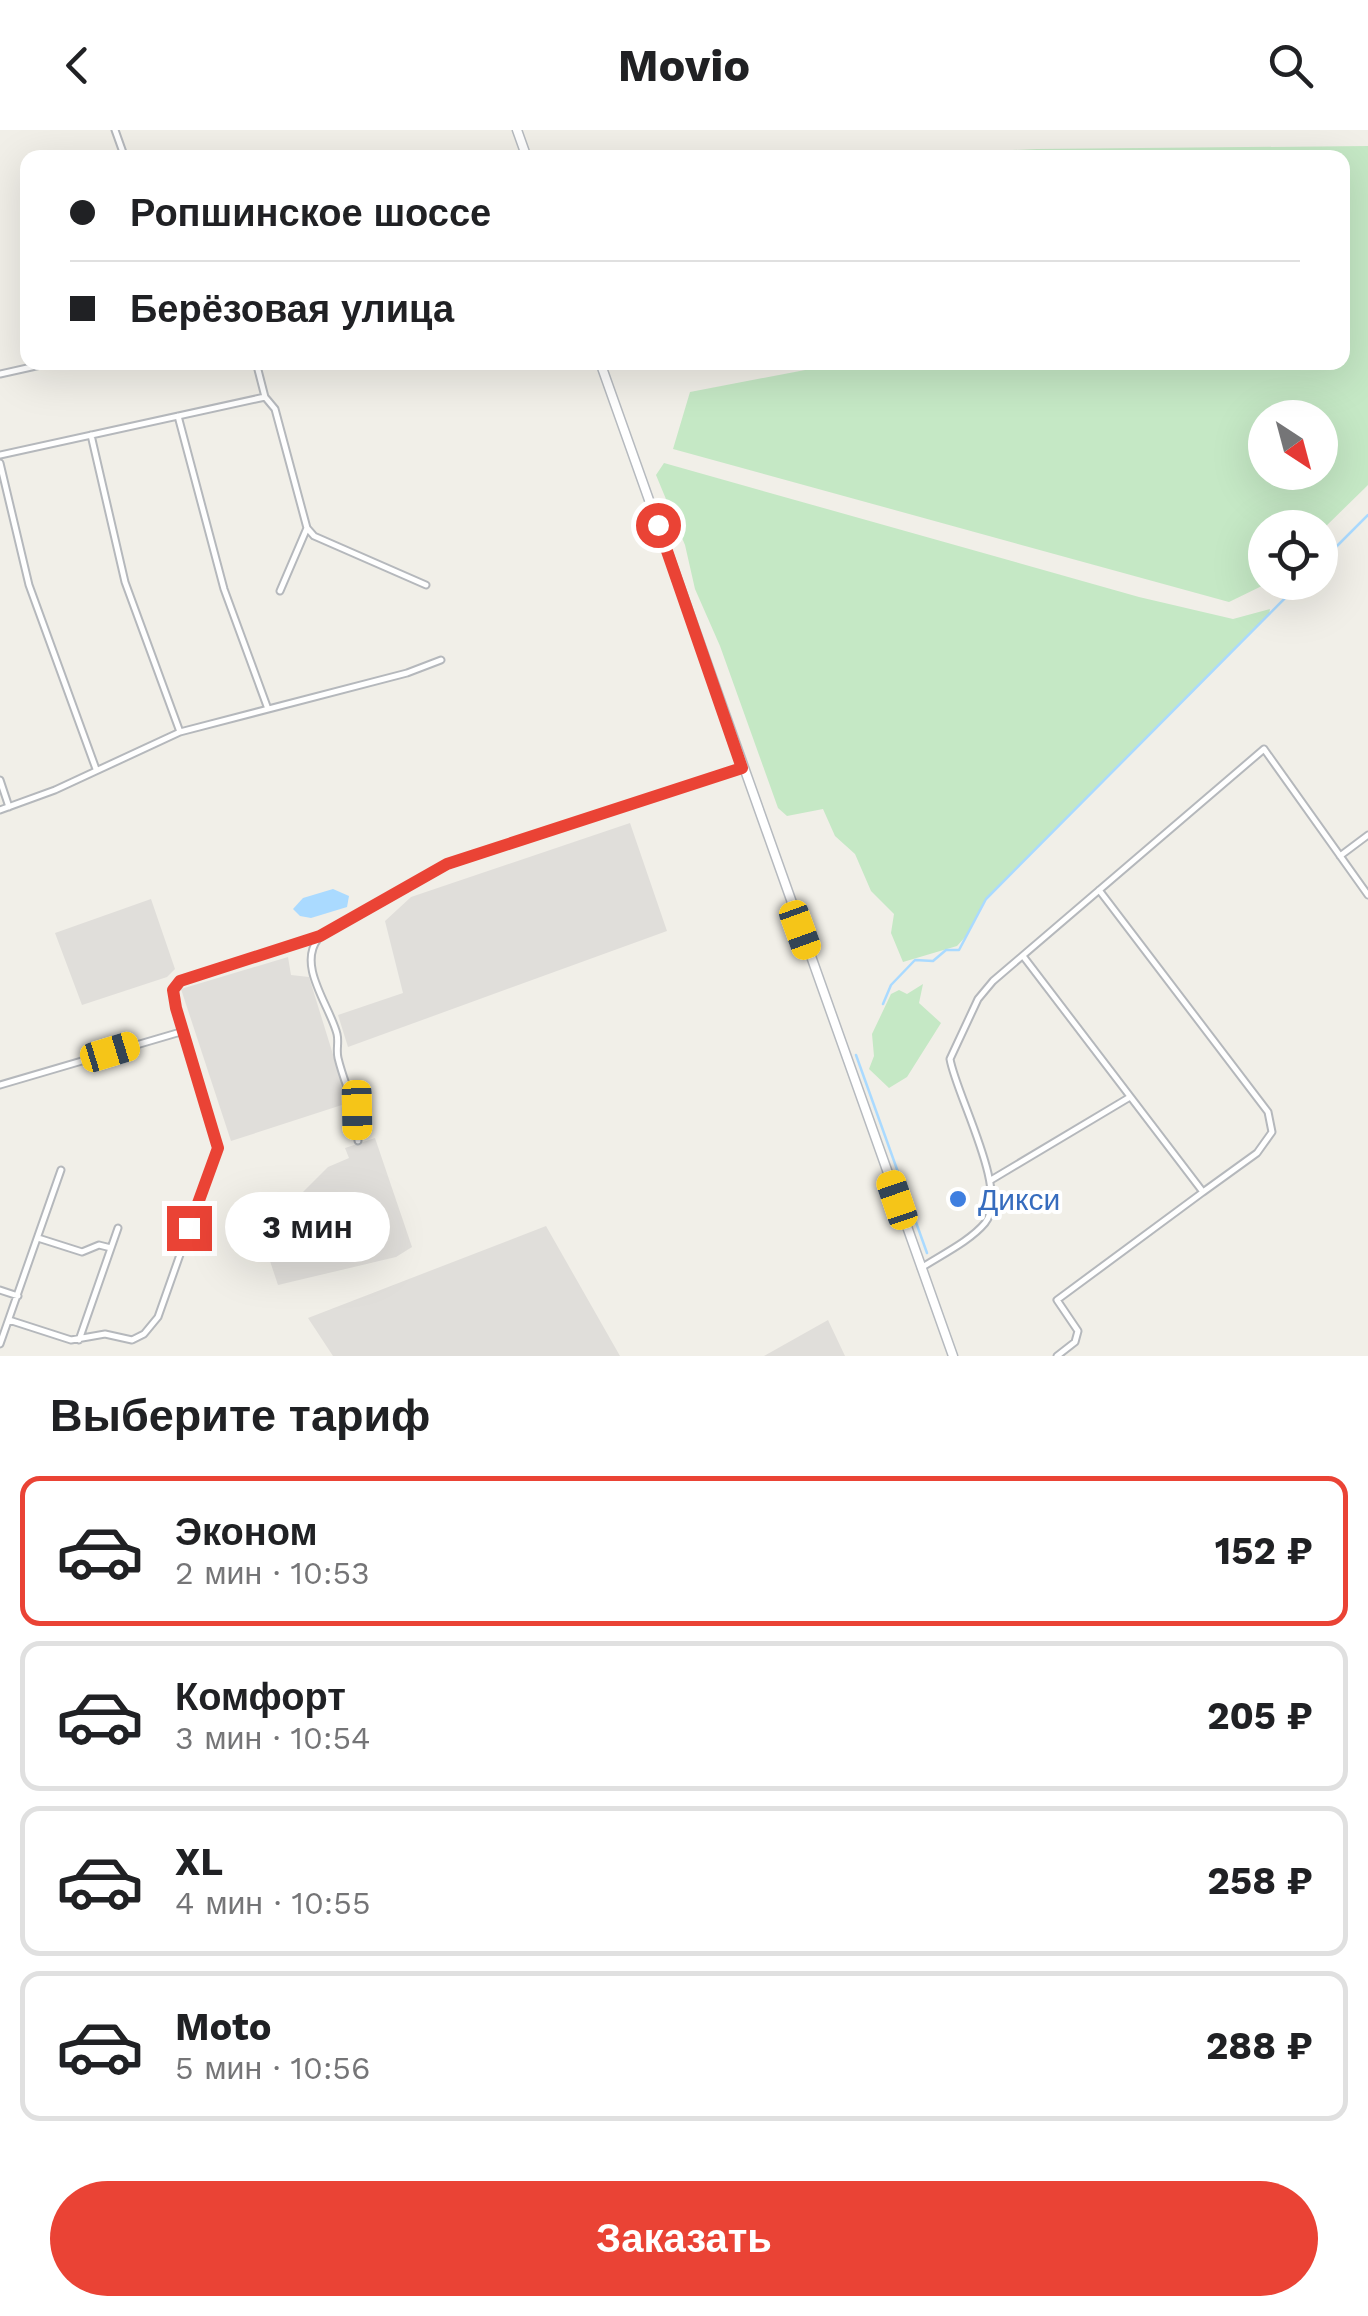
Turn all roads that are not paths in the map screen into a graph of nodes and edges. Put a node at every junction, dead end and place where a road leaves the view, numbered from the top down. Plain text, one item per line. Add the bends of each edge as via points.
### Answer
1 (258, 370) edge
2 (603, 370) edge
3 (265, 398) junction
4 (178, 416) junction
5 (91, 435) junction
6 (0, 455) edge
7 (0, 463) edge
8 (308, 528) junction
9 (426, 585) dead end
10 (280, 591) dead end
11 (441, 660) dead end
12 (268, 709) junction
13 (180, 732) junction
14 (742, 768) junction
15 (96, 769) junction
16 (0, 780) edge
17 (9, 807) junction
18 (0, 810) edge
19 (1368, 835) edge
20 (1340, 856) junction
21 (1099, 890) junction
22 (1368, 895) edge
23 (320, 936) junction
24 (1023, 956) junction
25 (184, 1031) junction
26 (0, 1085) edge
27 (1130, 1097) junction
28 (358, 1140) dead end
29 (61, 1170) dead end
30 (989, 1181) junction
31 (1204, 1192) junction
32 (118, 1228) dead end
33 (38, 1238) junction
34 (111, 1248) junction
35 (921, 1268) junction
36 (0, 1290) edge
37 (18, 1296) junction
38 (9, 1320) junction
39 (79, 1340) junction
40 (0, 1344) edge
41 (953, 1356) edge
42 (1057, 1356) edge

1 - 3 street
2 - 14 main road
3 - 4 street
3 - 8 street via 275,409
4 - 5 street
4 - 12 street via 224,589
5 - 6 street
5 - 13 street via 126,582
7 - 15 street via 29,585
8 - 9 street
8 - 10 street
11 - 12 street
12 - 13 street
13 - 15 street
14 - 23 street via 447,864
14 - 35 main road
15 - 17 street
16 - 17 street
17 - 18 street
19 - 20 street
20 - 21 street via 1264,749
20 - 22 street
21 - 24 street
21 - 31 street via 1272,1120 1268,1142 1257,1154
23 - 25 street via 180,981 173,990
23 - 28 street via 313,946 313,974 338,1036
24 - 27 street
24 - 30 street via 978,999 950,1059
25 - 26 street
25 - 39 street via 218,1148 158,1317 132,1340 106,1334
27 - 30 street
27 - 31 street
29 - 33 street
30 - 35 street via 988,1219
31 - 42 street via 1058,1300 1078,1331
32 - 34 street
33 - 34 street via 82,1252
33 - 37 street
34 - 39 street
35 - 41 main road
36 - 37 street
37 - 38 street
38 - 39 street
38 - 40 street

